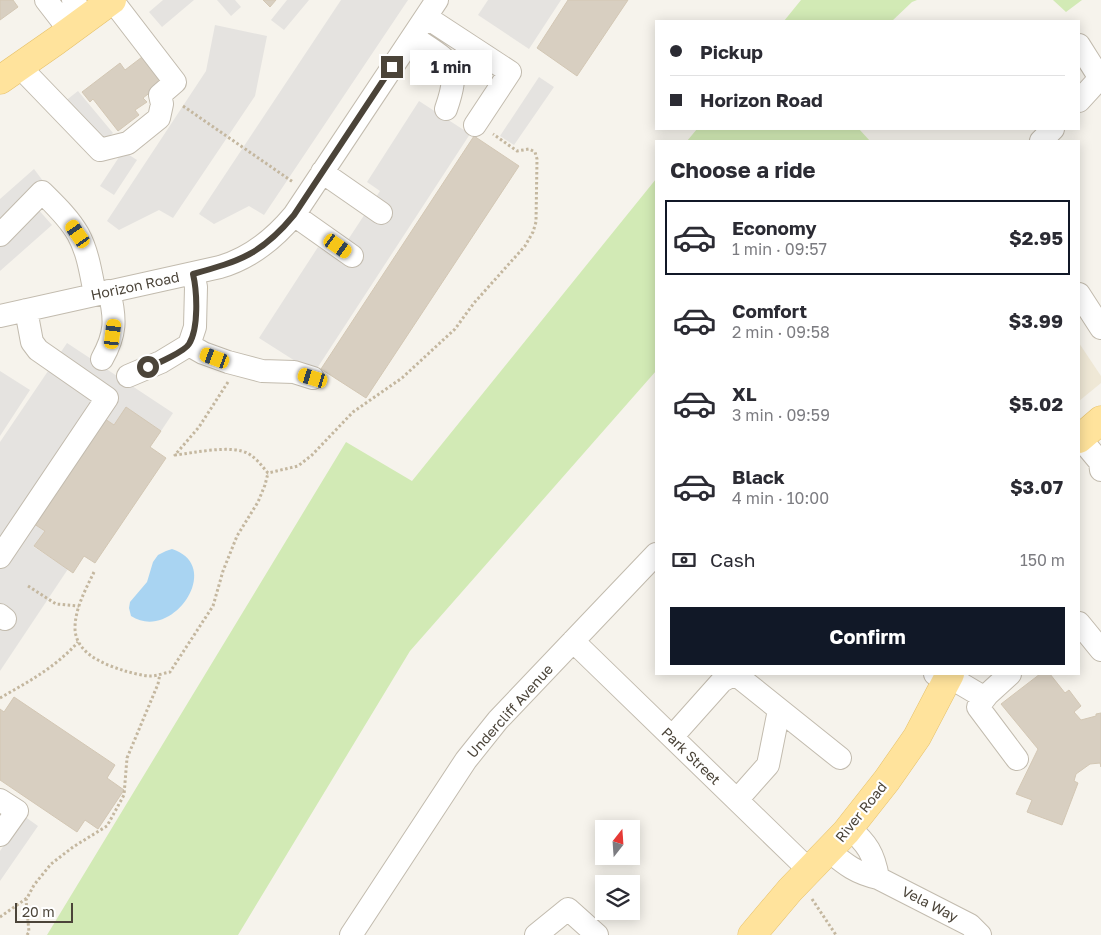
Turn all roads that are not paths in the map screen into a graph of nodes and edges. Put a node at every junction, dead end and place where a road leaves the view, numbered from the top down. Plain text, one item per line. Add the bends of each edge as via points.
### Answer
1 (46, 0) edge
2 (112, 0) edge
3 (432, 8) edge
4 (76, 17) edge
5 (413, 37) junction
6 (1080, 47) edge
7 (10, 73) edge
8 (1100, 79) edge
9 (1080, 99) edge
10 (446, 109) dead end
11 (476, 124) road end
12 (1051, 130) edge
13 (1042, 140) edge
14 (322, 172) junction
15 (381, 212) dead end
16 (294, 215) junction
17 (0, 235) edge
18 (352, 256) dead end
19 (193, 274) junction
20 (102, 293) junction
21 (1080, 296) edge
22 (26, 310) junction
23 (0, 316) edge
24 (1101, 328) edge
25 (189, 345) junction
26 (102, 359) dead end
27 (128, 376) dead end
28 (313, 378) dead end
29 (1101, 420) edge
30 (1080, 437) edge
31 (1080, 439) edge
32 (1101, 470) edge
33 (655, 555) edge
34 (0, 557) edge
35 (1080, 624) edge
36 (573, 641) junction
37 (1101, 650) edge
38 (733, 675) edge
39 (736, 675) edge
40 (1009, 675) edge
41 (944, 676) edge
42 (985, 698) junction
43 (779, 710) junction
44 (672, 737) junction
45 (840, 758) dead end
46 (1017, 759) dead end
47 (0, 800) edge
48 (737, 800) junction
49 (849, 828) junction
50 (0, 835) edge
51 (829, 850) junction
52 (810, 871) junction
53 (878, 878) junction
54 (351, 935) edge
55 (536, 935) edge
56 (597, 935) edge
57 (752, 935) edge
58 (980, 935) edge

1 - 4 street
2 - 4 main road
2 - 7 street via 176,82 160,96 159,118 128,143 100,150
3 - 5 street, Horizon Road
3 - 11 street via 510,72
4 - 7 main road
5 - 10 street via 450,65 454,75 453,89
5 - 14 street, Horizon Road
6 - 8 street
8 - 9 street
12 - 13 street
14 - 15 street
14 - 16 street, Horizon Road
16 - 18 street
16 - 19 street, Horizon Road via 282,230 251,254 231,264
17 - 20 street via 42,192 78,234
19 - 20 street, Horizon Road
19 - 25 street via 196,287 195,327
20 - 22 street, Horizon Road
20 - 26 street via 115,321
21 - 24 street
22 - 23 street, Horizon Road
22 - 34 street via 32,342 38,350 107,398
25 - 27 street
25 - 28 street via 228,362 262,371 294,372
29 - 30 main road
31 - 32 street via 1100,462
33 - 36 street, Undercliff Avenue
35 - 37 street
36 - 44 street, Park Street
36 - 54 street, Undercliff Avenue via 498,720 466,760
38 - 44 street via 722,681
39 - 43 street
40 - 42 street
41 - 42 street
41 - 49 main road, River Road via 917,736
42 - 46 street via 978,708
43 - 45 street
43 - 48 street via 768,765
44 - 48 street, Park Street
47 - 50 street via 16,811
48 - 52 street, Park Street
49 - 51 main road, River Road
49 - 53 street via 870,850
51 - 52 main road, River Road
51 - 53 street, Vela Way via 851,869
52 - 57 main road, River Road
53 - 58 street, Vela Way via 970,925
55 - 56 street via 568,909

